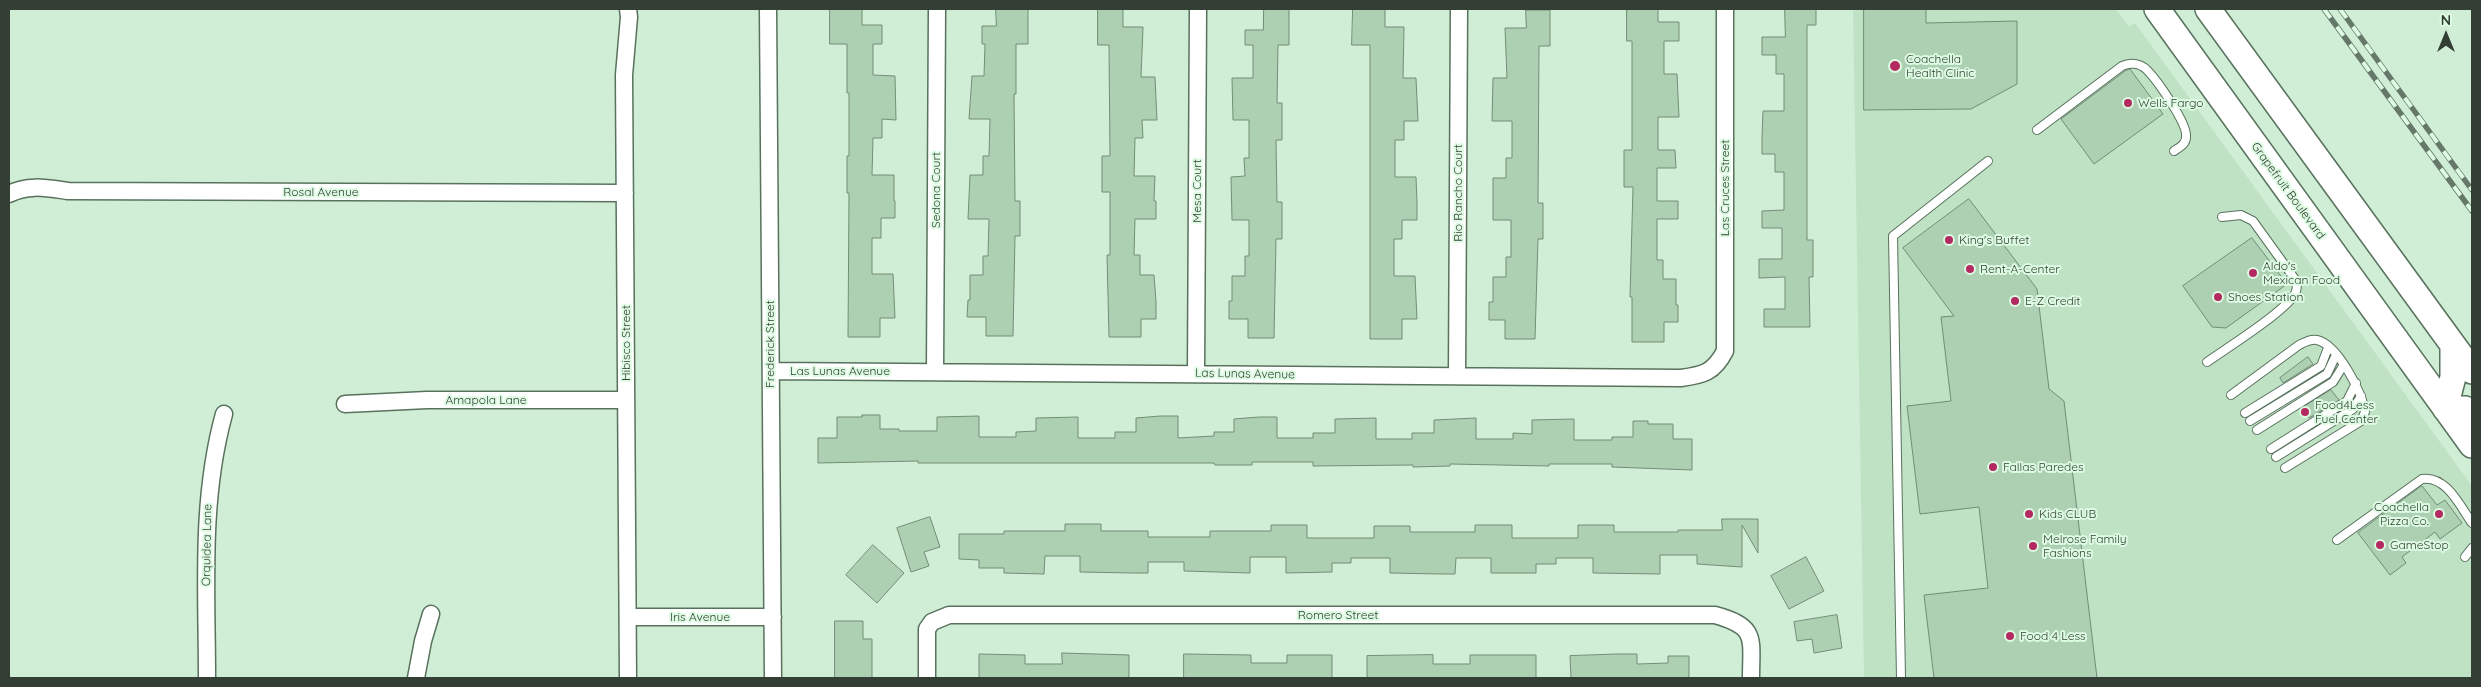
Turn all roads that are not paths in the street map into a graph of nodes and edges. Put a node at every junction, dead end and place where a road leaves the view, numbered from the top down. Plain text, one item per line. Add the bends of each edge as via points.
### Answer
1 (628, 9) edge
2 (768, 9) edge
3 (937, 9) edge
4 (1198, 9) edge
5 (1460, 9) edge
6 (1725, 9) edge
7 (2157, 9) edge
8 (2208, 9) edge
9 (2037, 130) dead end
10 (2174, 151) dead end
11 (1988, 161) dead end
12 (13, 192) edge
13 (625, 193) junction
14 (2222, 216) dead end
15 (2453, 345) junction
16 (2328, 348) junction
17 (2336, 355) junction
18 (2207, 362) dead end
19 (1717, 365) joint
20 (2344, 366) junction
21 (770, 371) junction
22 (935, 371) junction
23 (2472, 371) edge
24 (1196, 374) junction
25 (1457, 376) junction
26 (2356, 383) junction
27 (2231, 395) dead end
28 (2361, 396) junction
29 (626, 400) junction
30 (345, 404) dead end
31 (2445, 408) junction
32 (2472, 412) edge
33 (2245, 413) dead end
34 (224, 414) dead end
35 (2250, 422) dead end
36 (2257, 430) dead end
37 (2472, 445) edge
38 (2271, 449) dead end
39 (2276, 457) dead end
40 (2285, 468) dead end
41 (2472, 523) edge
42 (2337, 540) dead end
43 (2472, 548) edge
44 (2465, 557) dead end
45 (432, 614) dead end
46 (628, 617) junction
47 (772, 617) junction
48 (207, 678) edge
49 (416, 678) edge
50 (628, 678) edge
51 (773, 678) edge
52 (927, 678) edge
53 (1751, 678) edge
54 (1901, 678) edge

1 - 13 street, Hibisco Street via 624,74
2 - 21 street, Frederick Street
3 - 22 street, Sedona Court
4 - 24 street, Mesa Court
5 - 25 street, Rio Rancho Court
6 - 19 street, Las Cruces Street via 1725,351
7 - 31 main road, Grapefruit Boulevard
8 - 15 main road
9 - 10 lane via 2122,66 2136,64 2147,69 2183,120 2184,144
11 - 54 lane via 1893,236
12 - 13 street, Rosal Avenue via 32,186 68,191
13 - 29 street, Hibisco Street
14 - 18 lane via 2241,215 2253,221 2297,282 2297,289 2269,318
15 - 23 main road
15 - 31 main road via 2453,377
16 - 17 lane
16 - 27 lane via 2320,340 2299,345
16 - 33 lane via 2321,366
17 - 20 lane
17 - 35 lane via 2327,374
19 - 25 street, Las Lunas Avenue via 1701,375 1681,378
20 - 26 lane
20 - 36 lane via 2333,382
21 - 22 street, Las Lunas Avenue
21 - 47 street, Frederick Street
22 - 24 street, Las Lunas Avenue
24 - 25 street, Las Lunas Avenue
26 - 28 lane
26 - 38 lane via 2347,401
28 - 39 lane via 2353,409
28 - 40 lane via 2365,412 2361,421
29 - 30 street, Amapola Lane via 427,400
29 - 46 street, Hibisco Street
31 - 32 main road via 2466,408
31 - 37 main road, Grapefruit Boulevard
34 - 48 street, Orquidea Lane via 211,469 207,509
41 - 42 lane via 2442,483 2430,478 2422,479
43 - 44 lane
45 - 49 street
46 - 47 street, Iris Avenue
46 - 50 street, Hibisco Street
47 - 51 street, Frederick Street
52 - 53 street, Romero Street via 928,629 932,622 949,615 1715,615 1744,625 1750,634

